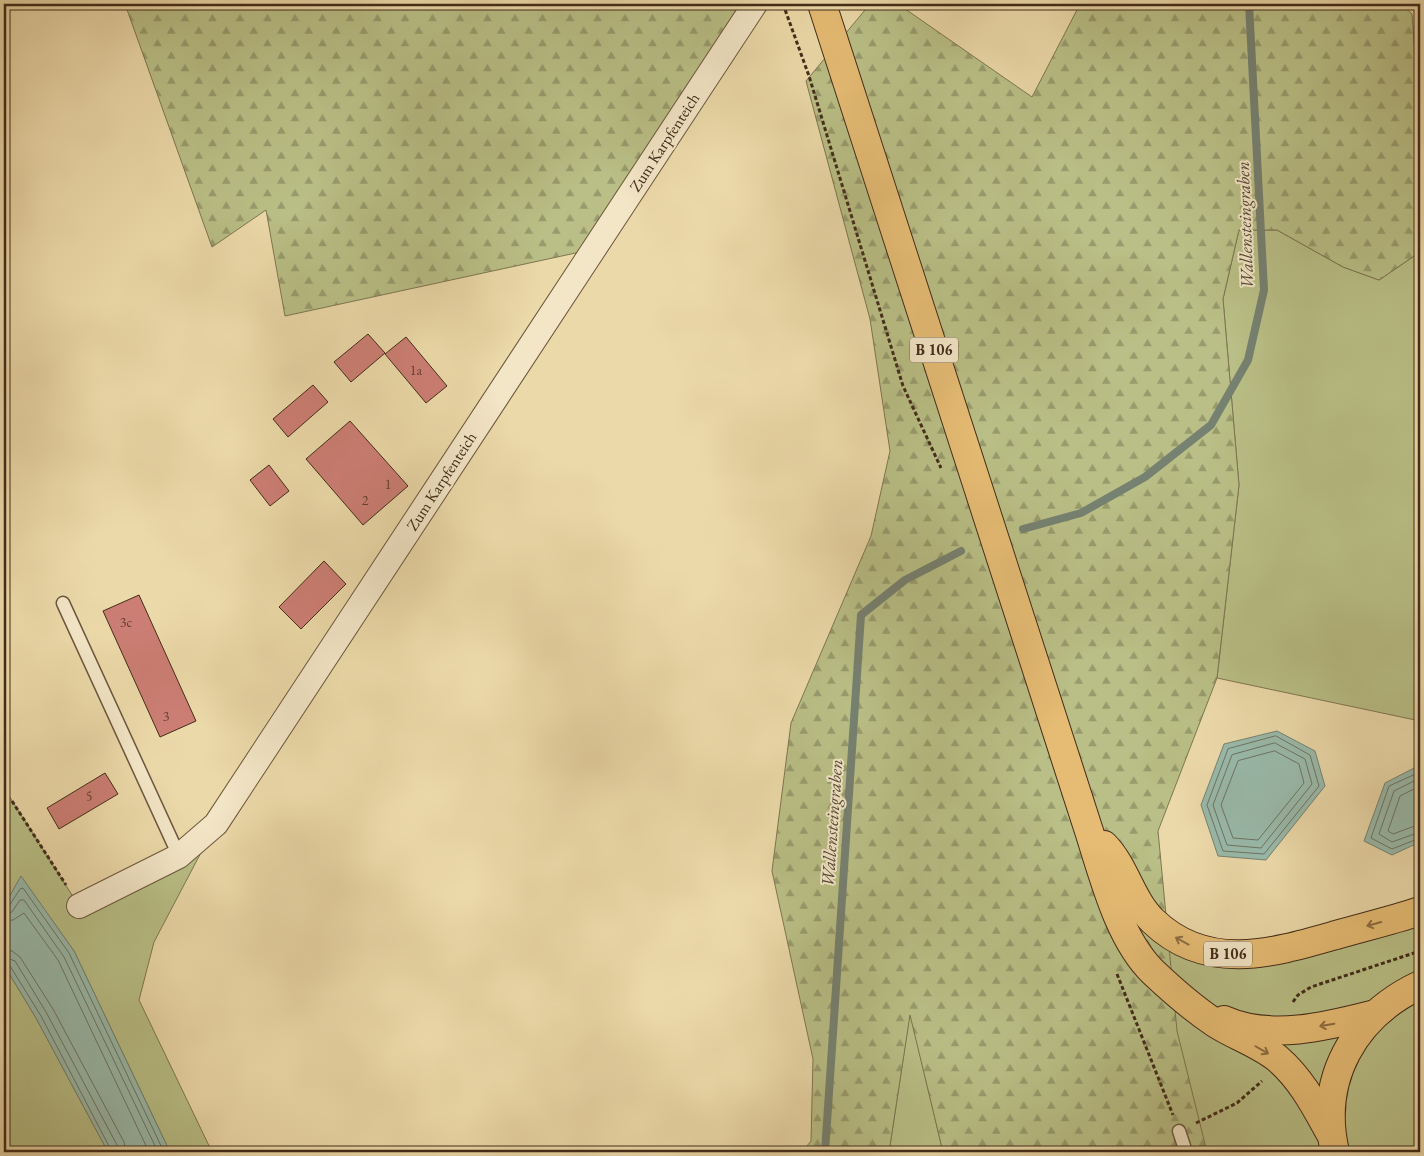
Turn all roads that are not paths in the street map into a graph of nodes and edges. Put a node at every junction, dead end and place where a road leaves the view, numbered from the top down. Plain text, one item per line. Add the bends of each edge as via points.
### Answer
1 (755, 4) edge
2 (822, 4) edge
3 (63, 603) dead end
4 (1088, 828) junction
5 (179, 856) junction
6 (79, 906) road end
7 (1420, 911) edge
8 (1420, 985) edge
9 (1192, 1005) junction
10 (1375, 1014) junction
11 (1179, 1131) road end
12 (1332, 1143) edge
13 (1186, 1152) edge

1 - 5 street, Zum Karpfenteich via 216,824
2 - 4 main road, B 106
3 - 5 lane
7 -> 4 main road, B 106 via 1276,952 1250,955 1218,953 1188,945 1153,921 1143,911 1112,853
4 - 9 main road, B 106 via 1108,889 1130,940 1152,971
5 - 6 street, Zum Karpfenteich
8 - 10 main road, B 106 via 1399,995
10 -> 9 main road, B 106 via 1327,1026 1286,1031 1235,1024
9 -> 12 main road, B 106 via 1215,1023 1277,1058 1305,1088
10 - 12 main road, B 106 via 1354,1040 1339,1068 1331,1100
11 - 13 lane

